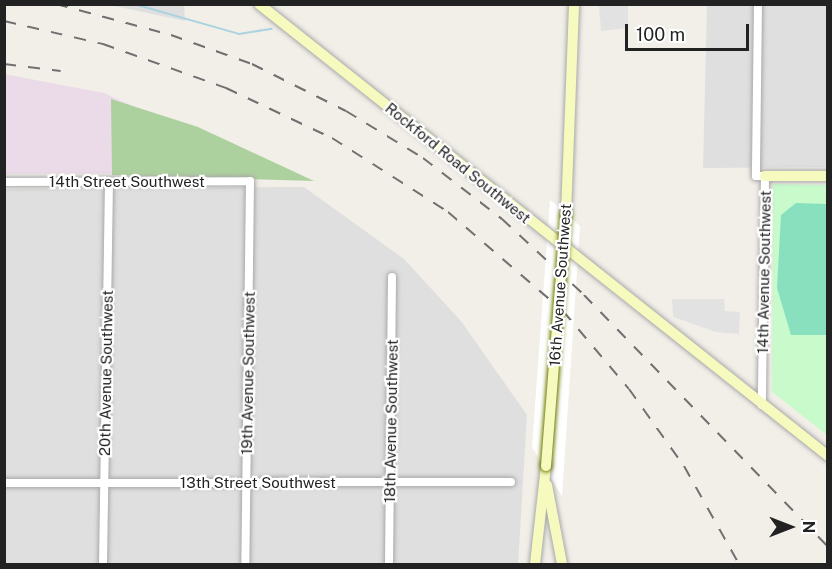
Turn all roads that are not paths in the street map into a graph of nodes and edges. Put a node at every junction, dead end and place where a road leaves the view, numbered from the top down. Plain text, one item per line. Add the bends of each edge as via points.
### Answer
1 (259, 4) edge
2 (574, 4) edge
3 (758, 4) edge
4 (765, 176) junction
5 (828, 176) edge
6 (250, 181) joint
7 (4, 182) edge
8 (109, 182) junction
9 (392, 277) dead end
10 (762, 405) junction
11 (828, 456) edge
12 (546, 469) junction
13 (511, 482) dead end
14 (4, 483) edge
15 (104, 483) junction
16 (246, 483) junction
17 (390, 483) junction
18 (103, 564) edge
19 (245, 564) edge
20 (389, 564) edge
21 (535, 564) edge
22 (562, 564) edge

1 - 10 street, Rockford Road Southwest
2 - 12 street, 16th Avenue Southwest, bridge via 566,214
3 - 4 street, 14th Avenue Southwest via 756,176
4 - 5 street
4 - 10 street, 14th Avenue Southwest
6 - 8 street, 14th Street Southwest
6 - 16 street, 19th Avenue Southwest
7 - 8 street, 14th Street Southwest
8 - 15 street, 20th Avenue Southwest
9 - 17 street, 18th Avenue Southwest
10 - 11 street, Rockford Road Southwest
12 - 21 street, 16th Avenue Southwest
12 - 22 street
13 - 17 street, 13th Street Southwest
14 - 15 street, 13th Street Southwest
15 - 16 street, 13th Street Southwest
15 - 18 street, 20th Avenue Southwest
16 - 17 street, 13th Street Southwest
16 - 19 street, 19th Avenue Southwest
17 - 20 street, 18th Avenue Southwest

